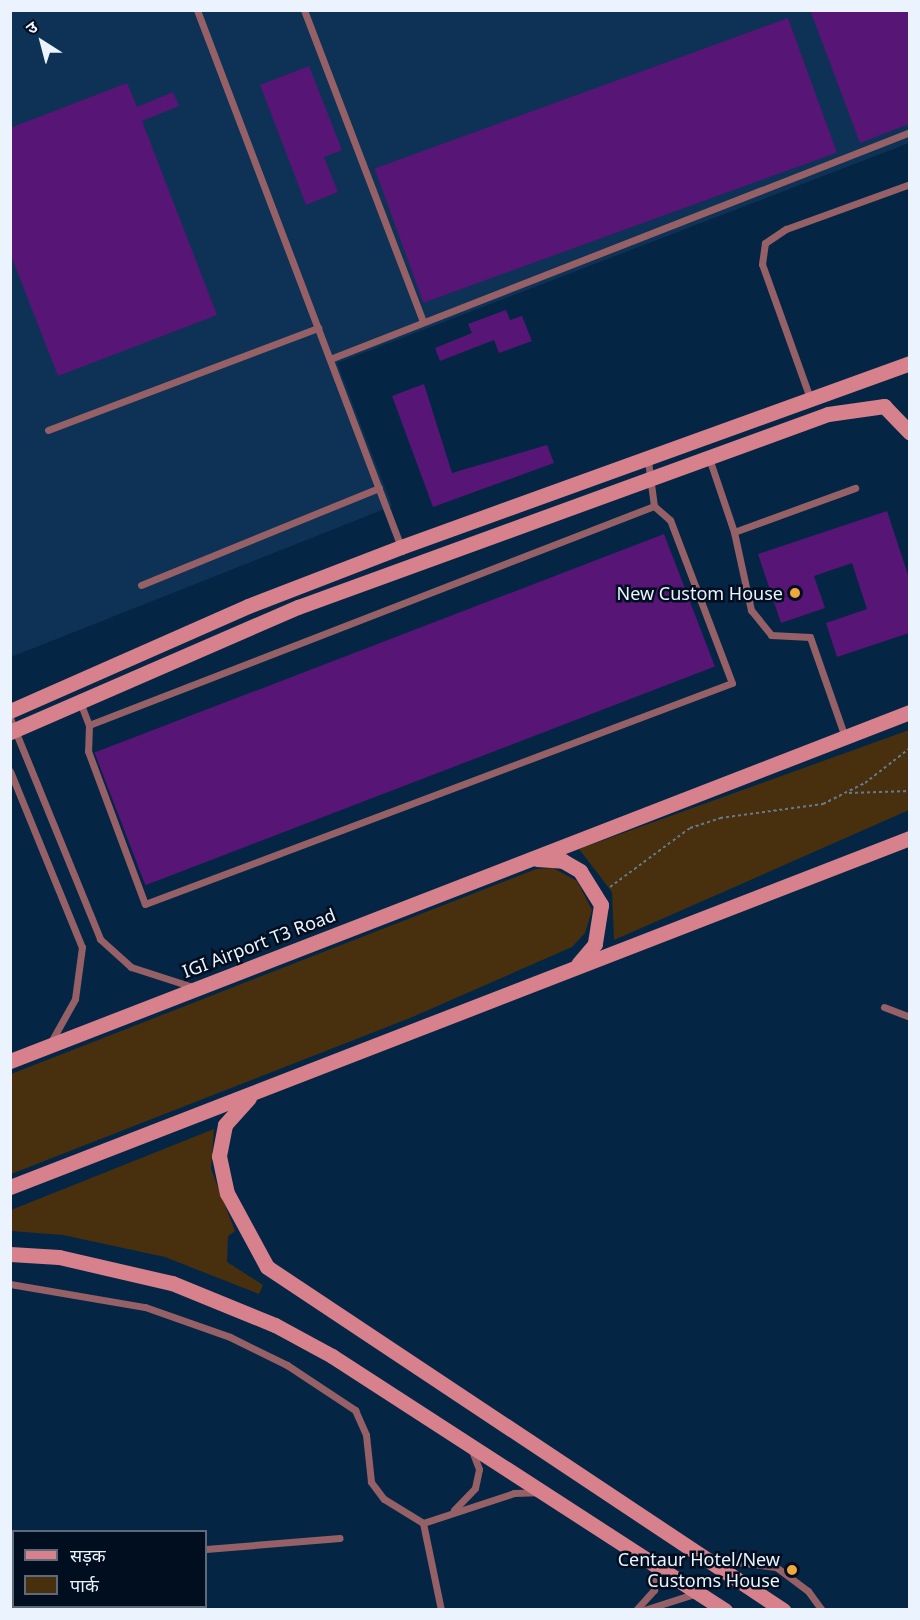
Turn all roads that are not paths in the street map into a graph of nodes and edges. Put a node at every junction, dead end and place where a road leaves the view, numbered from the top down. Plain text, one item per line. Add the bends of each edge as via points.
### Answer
1 (197, 10) edge
2 (304, 10) edge
3 (909, 132) edge
4 (909, 184) edge
5 (423, 321) junction
6 (318, 328) junction
7 (330, 359) junction
8 (909, 363) edge
9 (811, 401) junction
10 (48, 430) dead end
11 (909, 433) edge
12 (648, 461) junction
13 (710, 461) junction
14 (654, 481) junction
15 (379, 488) junction
16 (855, 488) dead end
17 (654, 506) junction
18 (734, 532) junction
19 (401, 546) junction
20 (141, 585) dead end
21 (80, 702) junction
22 (10, 711) edge
23 (909, 712) edge
24 (89, 725) junction
25 (12, 727) edge
26 (845, 737) junction
27 (10, 771) edge
28 (909, 838) edge
29 (522, 861) junction
30 (566, 971) junction
31 (196, 988) junction
32 (884, 1007) dead end
33 (909, 1017) edge
34 (48, 1046) junction
35 (10, 1060) edge
36 (258, 1091) junction
37 (10, 1187) edge
38 (10, 1254) edge
39 (10, 1284) edge
40 (462, 1438) junction
41 (546, 1493) junction
42 (450, 1513) junction
43 (423, 1523) junction
44 (340, 1538) dead end
45 (207, 1550) edge
46 (701, 1558) junction
47 (653, 1562) junction
48 (715, 1605) edge
49 (441, 1610) edge
50 (636, 1610) edge
51 (644, 1610) edge
52 (783, 1610) edge
53 (822, 1610) edge

1 - 6 lane
2 - 5 lane
3 - 5 lane
4 - 9 lane via 786,229 765,243 762,264
5 - 7 lane
6 - 7 lane
6 - 10 lane
7 - 15 lane
8 - 9 main road
9 - 12 main road
11 - 13 main road via 884,406 859,407
12 - 14 lane
12 - 19 main road
13 - 14 main road
13 - 18 lane
14 - 17 lane
14 - 21 main road via 298,607
15 - 19 lane
15 - 20 lane
16 - 18 lane
17 - 24 lane
17 - 24 lane via 670,520 732,684 145,904 88,751
18 - 26 lane via 752,610 771,635 810,637
19 - 22 main road via 248,606
21 - 24 lane
21 - 25 main road
23 - 26 main road, IGI Airport T3 Road
25 - 31 lane via 100,939 131,967
26 - 29 main road, IGI Airport T3 Road
27 - 34 lane via 82,947 75,999
28 - 30 main road
29 - 30 main road via 562,861 587,878 601,905 595,944
29 - 31 main road, IGI Airport T3 Road
30 - 36 main road
31 - 34 main road, IGI Airport T3 Road
32 - 33 lane
34 - 35 main road, IGI Airport T3 Road
36 - 37 main road
36 - 46 main road via 225,1125 219,1156 227,1193 267,1267
38 - 40 main road via 123,1270 226,1302 332,1356
39 - 43 lane via 145,1307 230,1337 287,1365 355,1410 366,1435 371,1482 392,1506
40 - 41 main road
40 - 42 lane via 476,1458 477,1480 470,1496
41 - 42 lane via 514,1493
41 - 47 main road
42 - 43 lane
43 - 49 lane
44 - 45 lane
46 - 52 main road
46 - 53 lane via 776,1567 808,1591
47 - 48 main road
47 - 50 lane via 654,1590
48 - 51 lane via 690,1594

